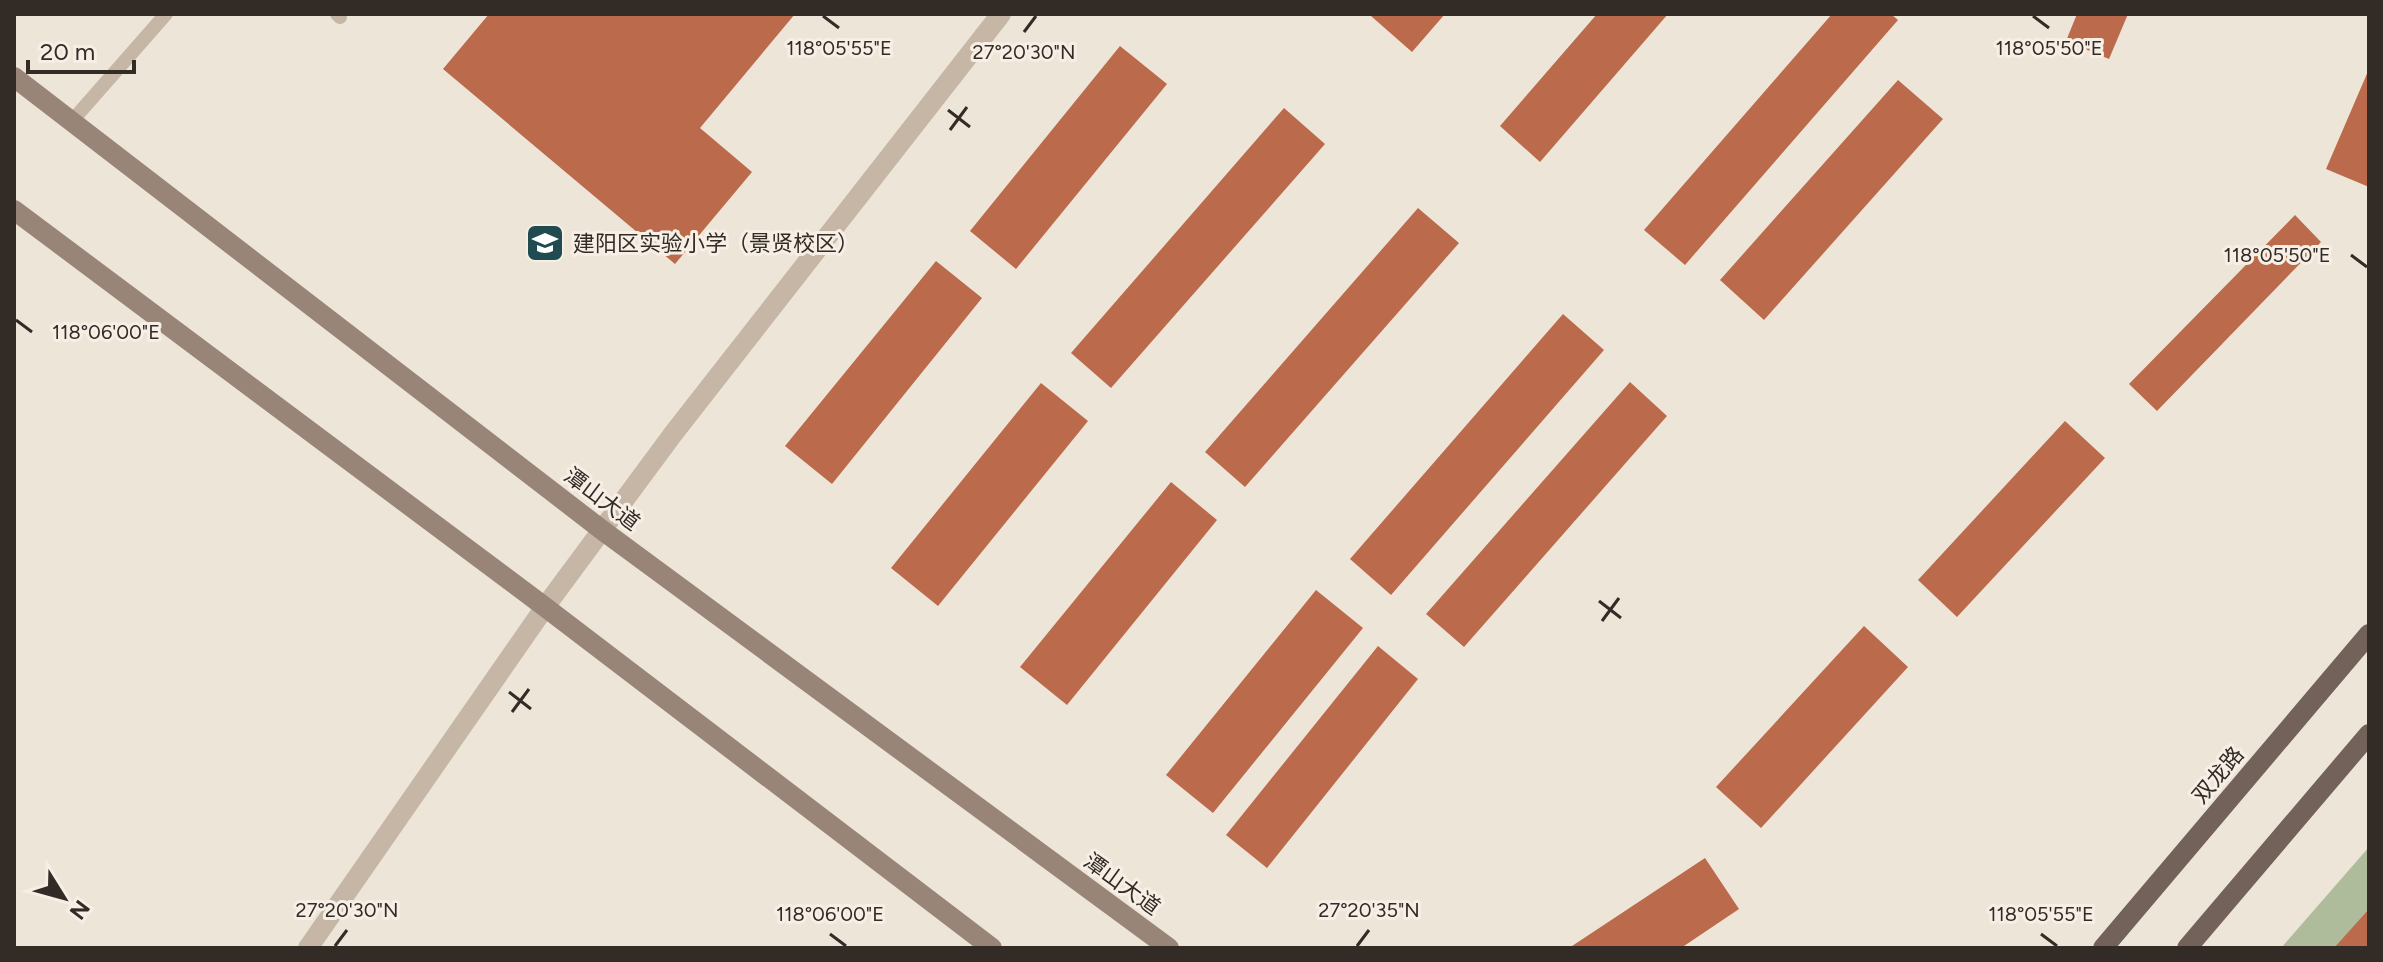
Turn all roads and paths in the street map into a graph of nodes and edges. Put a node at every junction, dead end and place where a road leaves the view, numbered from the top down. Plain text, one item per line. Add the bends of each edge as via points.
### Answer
1 (166, 14) edge
2 (1001, 14) edge
3 (14, 77) edge
4 (72, 121) junction
5 (14, 210) edge
6 (602, 530) junction
7 (545, 607) junction
8 (2369, 634) edge
9 (2369, 734) edge
10 (308, 948) edge
11 (992, 948) edge
12 (1169, 948) edge
13 (2103, 948) edge
14 (2187, 948) edge

1 - 4 lane
2 - 6 street
3 - 4 main road, 潭山大道
4 - 6 main road, 潭山大道
5 - 7 main road
6 - 7 street
6 - 12 main road, 潭山大道
7 - 10 street
7 - 11 main road
8 - 13 main road, 双龙路
9 - 14 main road

